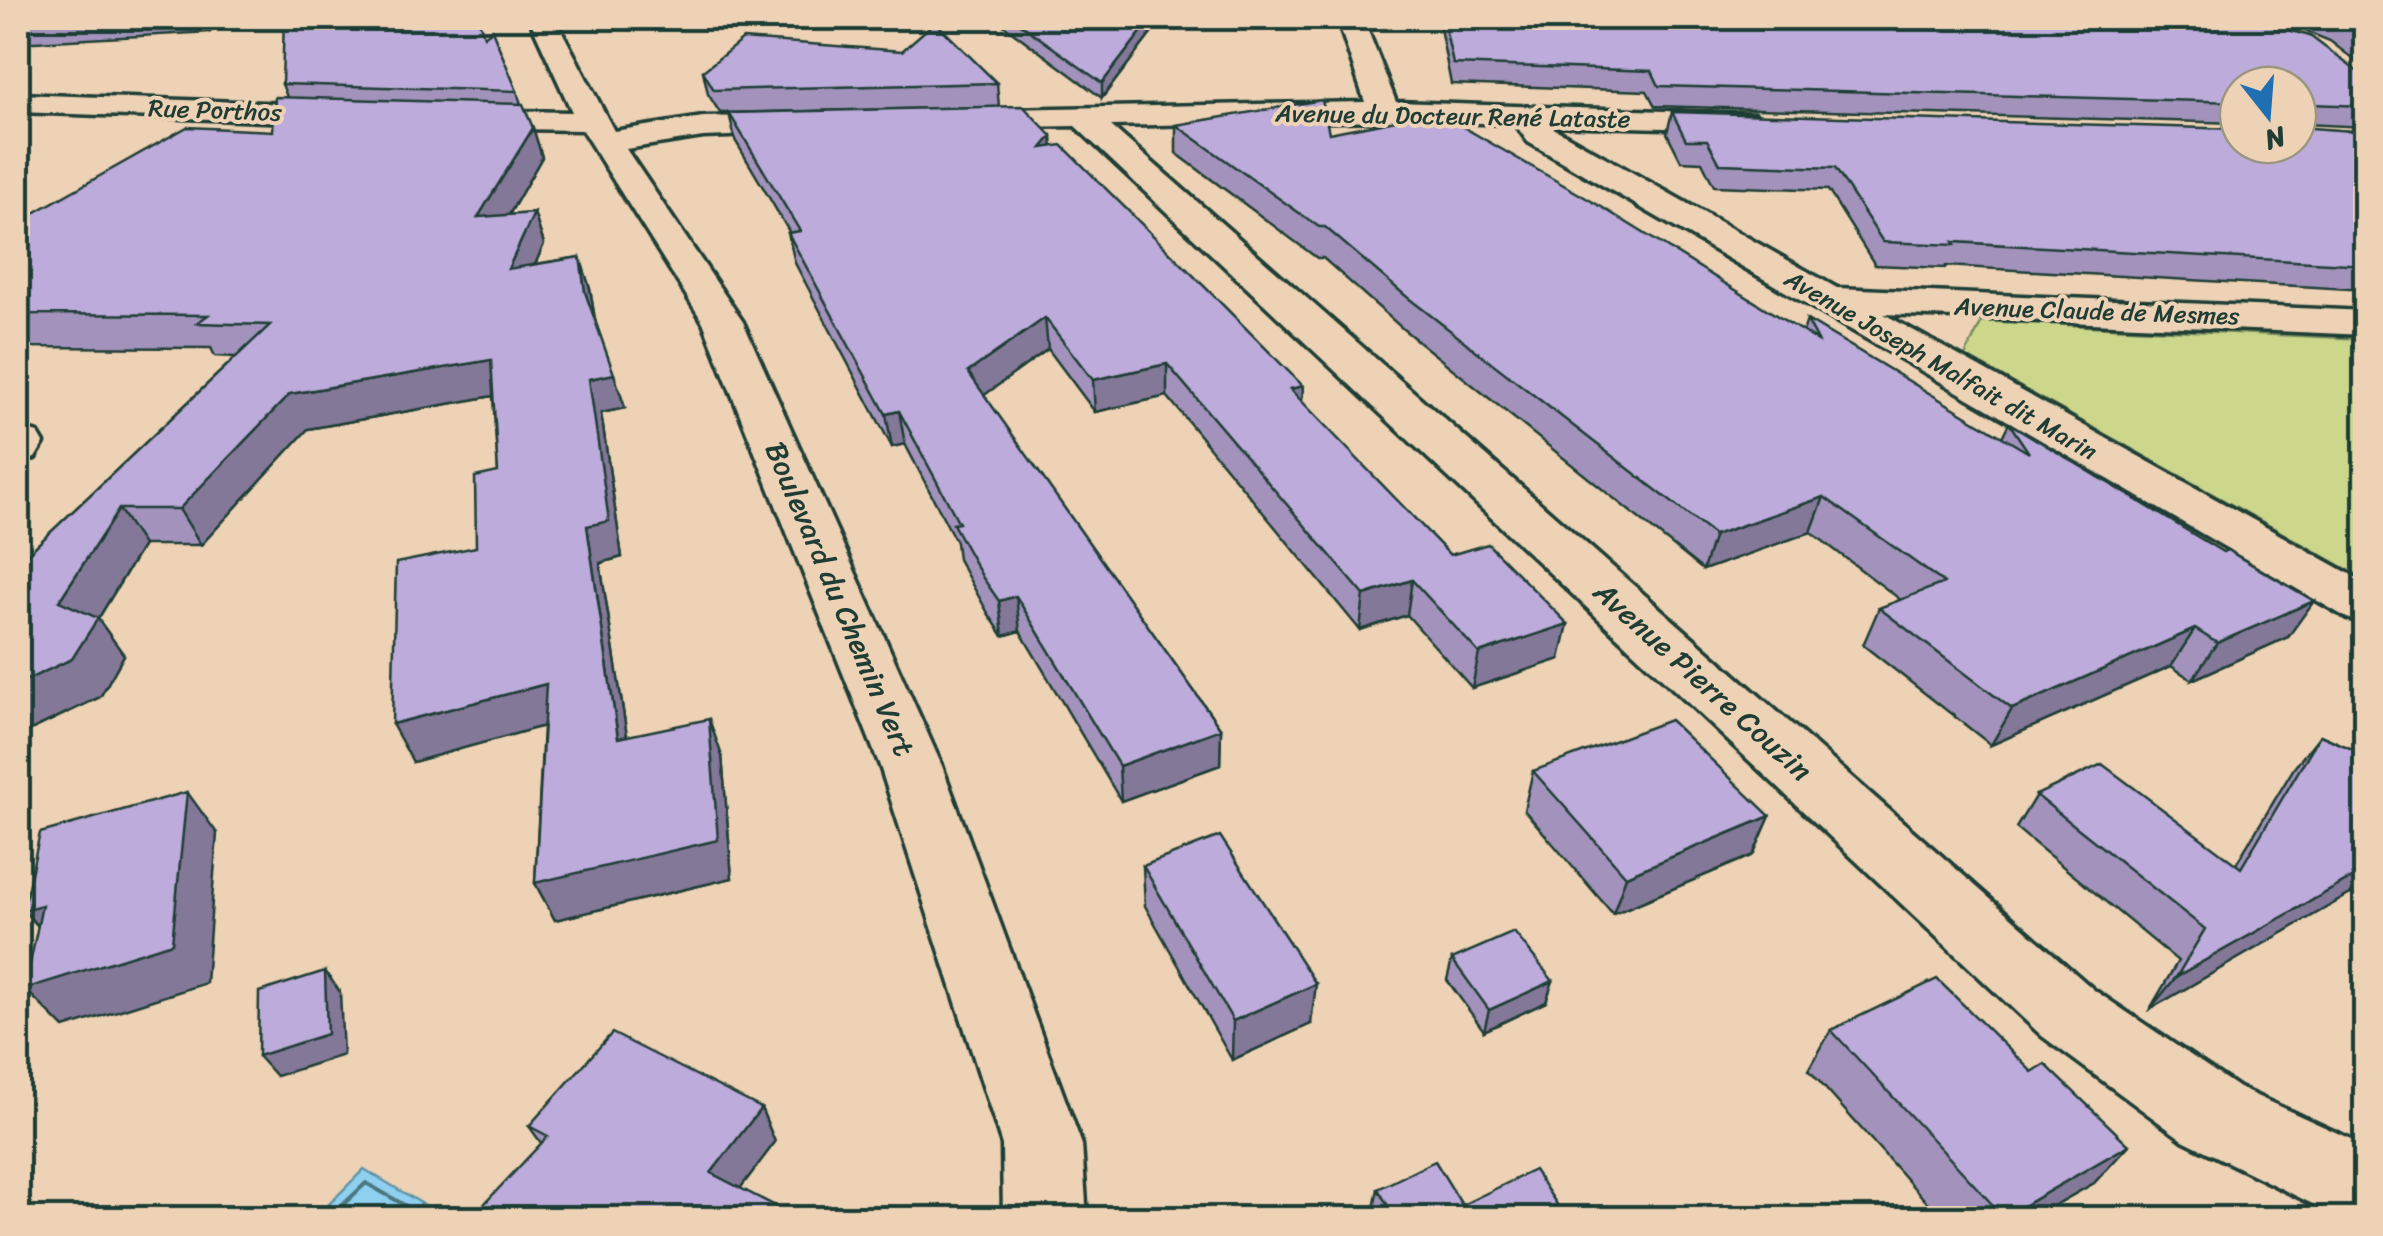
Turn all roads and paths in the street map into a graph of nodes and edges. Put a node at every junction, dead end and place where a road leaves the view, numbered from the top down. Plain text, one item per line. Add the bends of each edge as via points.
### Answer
1 (542, 18) edge
2 (1350, 18) edge
3 (18, 103) edge
4 (1384, 111) junction
5 (1524, 115) junction
6 (388, 116) edge
7 (1082, 116) junction
8 (428, 118) edge
9 (922, 120) edge
10 (1771, 122) edge
11 (843, 123) edge
12 (600, 131) junction
13 (1829, 300) junction
14 (2366, 323) edge
15 (2366, 606) edge
16 (2366, 1188) edge
17 (1046, 1218) edge

1 - 12 street, Boulevard du Chemin Vert
2 - 4 street
3 - 6 street, Rue Porthos
4 - 5 street, Avenue du Docteur René Lataste
4 - 7 street, Avenue du Docteur René Lataste
5 - 10 street, Avenue du Docteur René Lataste
5 - 13 street, Avenue Joseph Malfait dit Marin via 1539,135
7 - 9 street, Avenue du Docteur René Lataste
7 - 16 street, Avenue Pierre Couzin via 2068,1013 2211,1114
8 - 12 street via 564,122
11 - 12 street
12 - 17 street, Boulevard du Chemin Vert via 723,322 911,766 1042,1145
13 - 14 street, Avenue Claude de Mesmes
13 - 15 street, Avenue Joseph Malfait dit Marin

